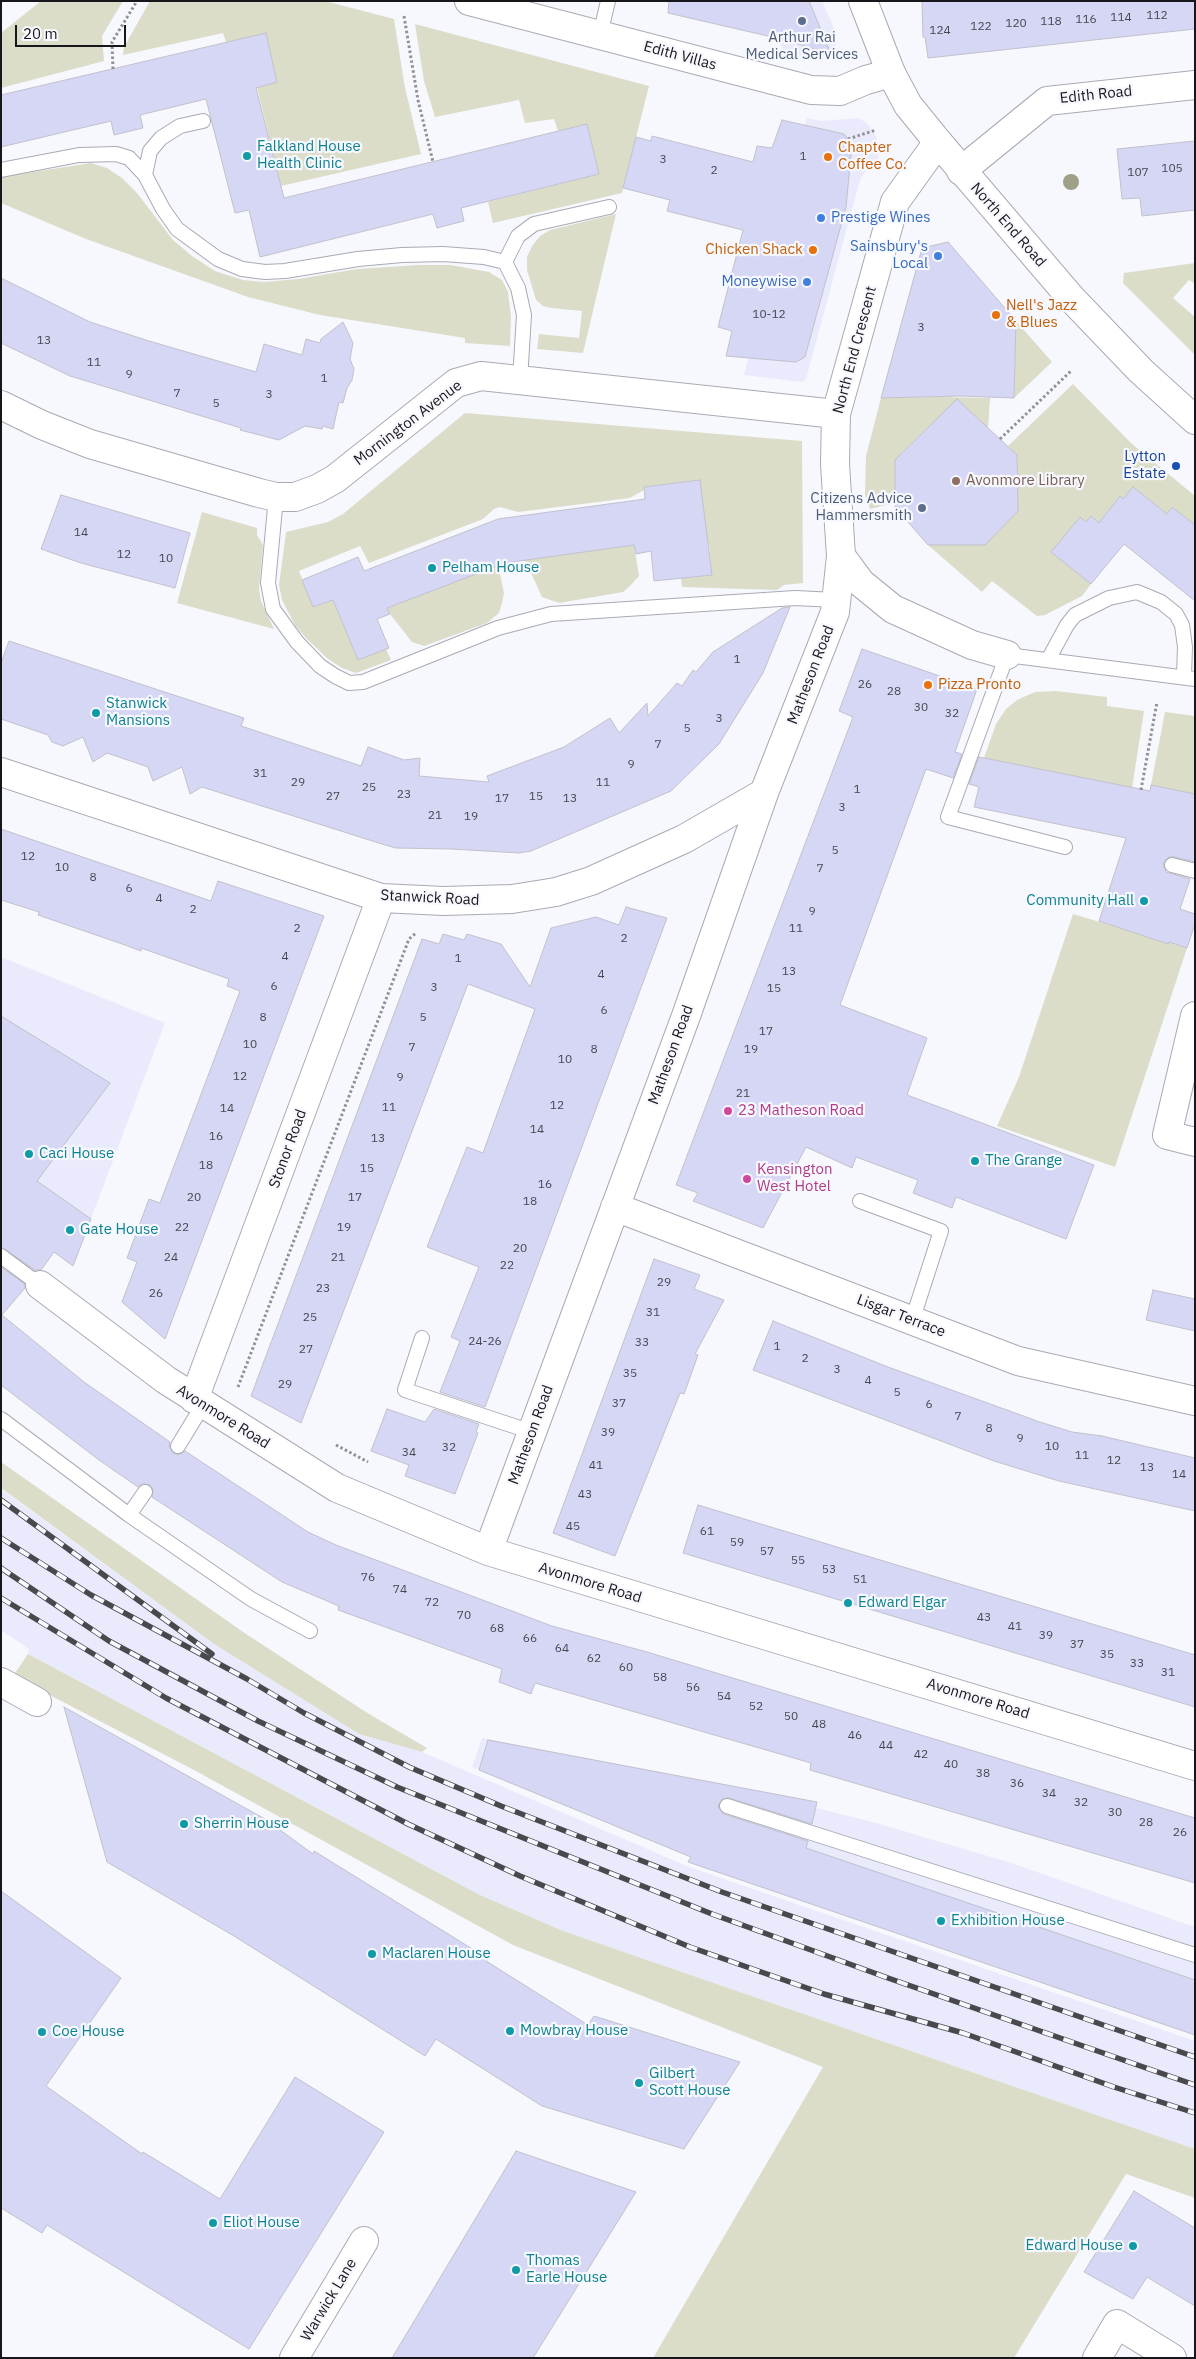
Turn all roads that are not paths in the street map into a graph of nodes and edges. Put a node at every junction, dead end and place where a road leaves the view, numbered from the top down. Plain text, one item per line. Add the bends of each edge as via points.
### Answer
1 (469, 1) edge
2 (608, 1) edge
3 (863, 1) edge
4 (600, 35) junction
5 (891, 73) junction
6 (1195, 84) edge
7 (203, 121) dead end
8 (938, 142) junction
9 (1, 170) edge
10 (961, 170) junction
11 (145, 175) junction
12 (609, 207) dead end
13 (506, 262) junction
14 (520, 380) junction
15 (1, 405) edge
16 (836, 414) junction
17 (1195, 420) edge
18 (276, 497) junction
19 (841, 556) junction
20 (836, 600) junction
21 (1007, 655) junction
22 (1048, 660) junction
23 (1189, 678) edge
24 (1, 772) edge
25 (764, 793) junction
26 (1064, 848) dead end
27 (1172, 865) dead end
28 (1195, 871) edge
29 (381, 898) junction
30 (1195, 1016) edge
31 (1195, 1142) edge
32 (860, 1202) dead end
33 (615, 1207) junction
34 (1, 1256) edge
35 (40, 1285) joint
36 (912, 1321) junction
37 (422, 1338) dead end
38 (1195, 1401) edge
39 (199, 1402) junction
40 (1, 1419) edge
41 (532, 1432) junction
42 (178, 1446) dead end
43 (145, 1492) dead end
44 (129, 1515) junction
45 (488, 1551) junction
46 (310, 1631) dead end
47 (1, 1682) edge
48 (37, 1702) dead end
49 (1195, 1766) edge
50 (727, 1806) dead end
51 (1195, 1955) edge
52 (364, 2241) dead end
53 (294, 2358) edge
54 (1097, 2358) edge
55 (1172, 2358) edge

1 - 4 street, Edith Villas
2 - 4 lane
3 - 5 street, North End Road
4 - 5 street, Edith Villas via 811,90 840,91
5 - 8 street, North End Road via 908,105
6 - 10 street, Edith Road via 1046,101
7 - 11 lane via 180,126 160,138 150,150
8 - 10 street, North End Road
8 - 16 street, North End Crescent via 895,202
9 - 11 lane via 79,155 116,154 129,158
10 - 17 street, North End Road via 1072,299 1141,371
11 - 13 lane via 177,229 218,259 242,269 285,271 402,254 484,257
12 - 13 lane via 534,224 518,236
13 - 14 lane via 518,288 524,315
14 - 16 street, Mornington Avenue
14 - 18 street, Mornington Avenue via 481,376 456,383 335,479 295,497
15 - 18 street, Mornington Avenue via 42,426 90,444
16 - 19 street, North End Crescent via 835,464
18 - 20 lane via 268,582 274,609 297,642 320,666 349,683 363,682 498,628 551,614 796,598
19 - 20 street, Matheson Road
19 - 21 street via 861,583 893,609 972,645
20 - 25 street, Matheson Road via 835,612 815,667
21 - 22 lane
21 - 26 lane via 948,817
22 - 23 lane
22 - 23 lane via 1074,615 1109,598 1138,592 1162,602 1176,614 1182,625
24 - 29 street, Stanwick Road
25 - 29 street, Stanwick Road via 639,861 556,892 477,901
25 - 33 street, Matheson Road
27 - 28 lane
29 - 39 street, Stonor Road via 206,1369
30 - 31 street via 1166,1135
32 - 36 lane via 941,1231
33 - 36 street, Lisgar Terrace
33 - 41 street, Matheson Road
34 - 35 lane
35 - 39 street, Avonmore Road via 128,1354
36 - 38 street, Lisgar Terrace via 1018,1361
37 - 41 lane via 405,1390
39 - 42 lane
39 - 45 street, Avonmore Road via 337,1488
40 - 44 lane
41 - 45 street, Matheson Road
43 - 44 lane
44 - 46 lane via 251,1599
45 - 49 street, Avonmore Road
47 - 48 street
50 - 51 lane
52 - 53 street, Warwick Lane
54 - 55 street via 1117,2324

